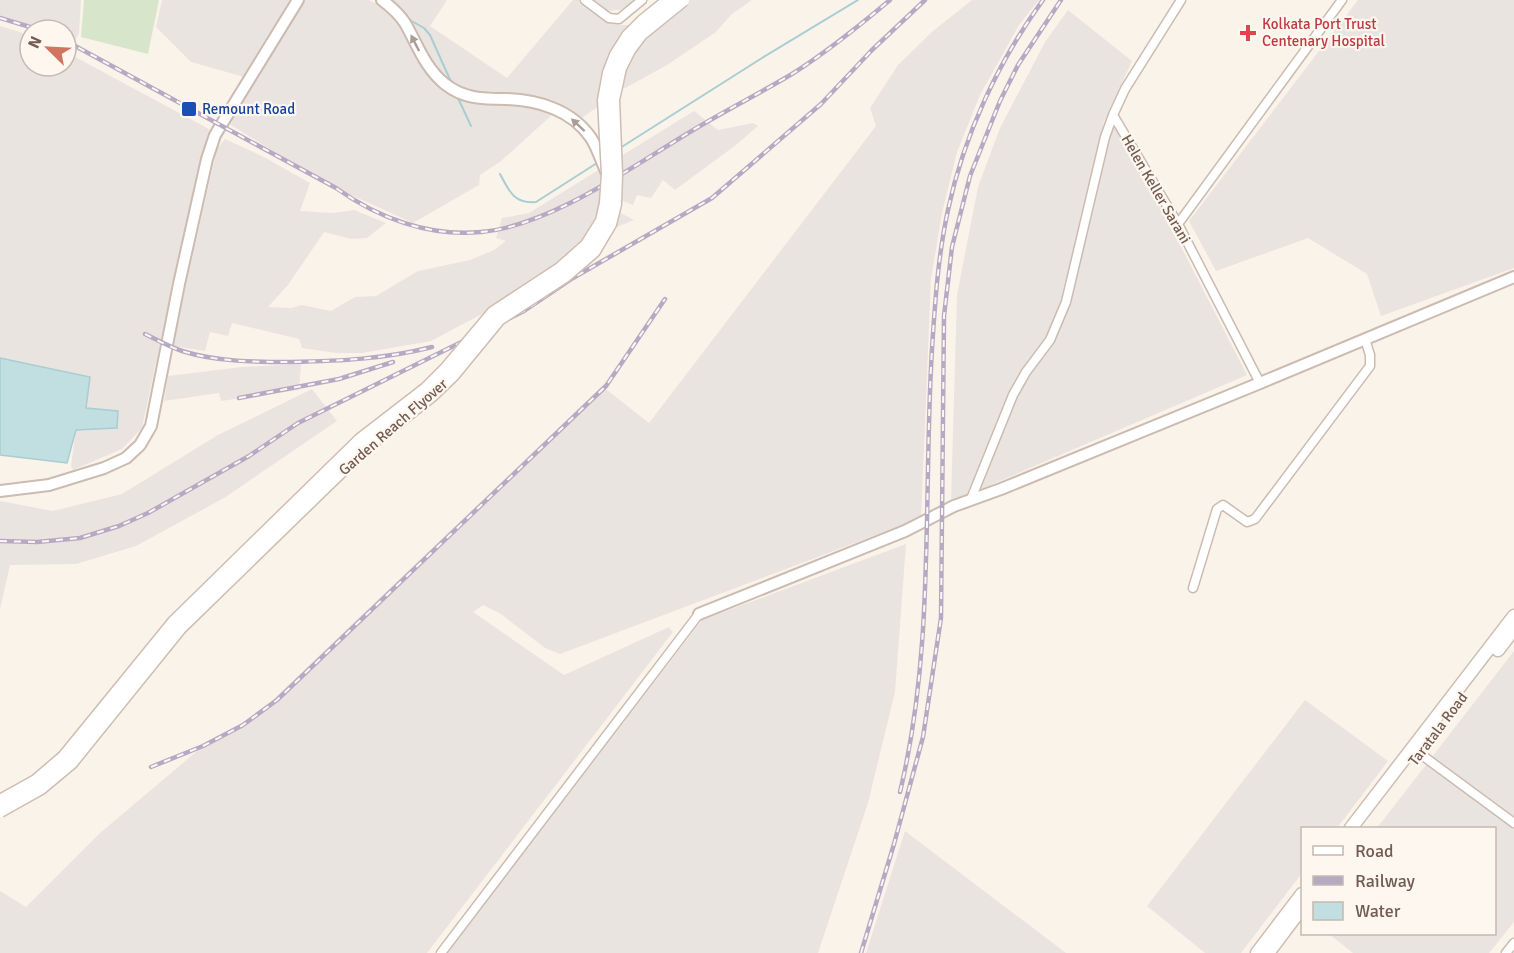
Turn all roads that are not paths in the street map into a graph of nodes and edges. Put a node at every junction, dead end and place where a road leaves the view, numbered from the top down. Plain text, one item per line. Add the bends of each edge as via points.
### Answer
1 (298, 0) edge
2 (382, 0) edge
3 (585, 0) edge
4 (642, 0) edge
5 (669, 0) edge
6 (683, 0) edge
7 (1181, 0) edge
8 (1342, 0) edge
9 (1113, 115) junction
10 (608, 174) junction
11 (1178, 224) junction
12 (1514, 277) edge
13 (1365, 339) junction
14 (1260, 383) junction
15 (0, 491) edge
16 (971, 499) junction
17 (1193, 588) dead end
18 (699, 614) joint
19 (1514, 616) edge
20 (1514, 629) edge
21 (1419, 753) junction
22 (0, 801) edge
23 (0, 811) edge
24 (1514, 823) edge
25 (1352, 827) edge
26 (1362, 827) edge
27 (1301, 895) edge
28 (1301, 908) edge
29 (1514, 943) edge
30 (441, 953) edge
31 (1257, 953) edge
32 (1268, 953) edge
33 (1506, 953) edge

1 - 15 street via 215,135 179,284 151,426 140,445 126,458 104,468 49,485
10 -> 2 street via 591,138 562,112 539,102 469,97 445,84 420,54 404,21
3 - 4 street via 609,18 619,19
5 - 10 main road, Garden Reach Flyover, bridge via 621,45 606,82
6 - 23 main road, Garden Reach Flyover, bridge via 641,34 620,68 613,100 615,204 610,224 594,251 565,276 499,319 453,375 366,447 180,628 71,763 41,788
7 - 9 street
8 - 11 street
9 - 11 street, Helen Keller Sarani
9 - 16 street via 1060,319 1013,395
10 - 22 main road, Garden Reach Flyover, bridge via 604,213 581,252 493,313 426,389 360,440 174,622 64,757 36,781
11 - 14 street, Helen Keller Sarani
12 - 13 street
13 - 14 street
13 - 17 street via 1370,366 1255,519 1247,522 1223,505 1217,509
14 - 16 street
16 - 18 street via 905,531
18 - 30 street
19 - 25 main road
20 - 21 main road, Taratala Road
21 - 24 street
21 - 26 main road, Taratala Road
27 - 31 main road
28 - 32 main road
29 - 33 street

